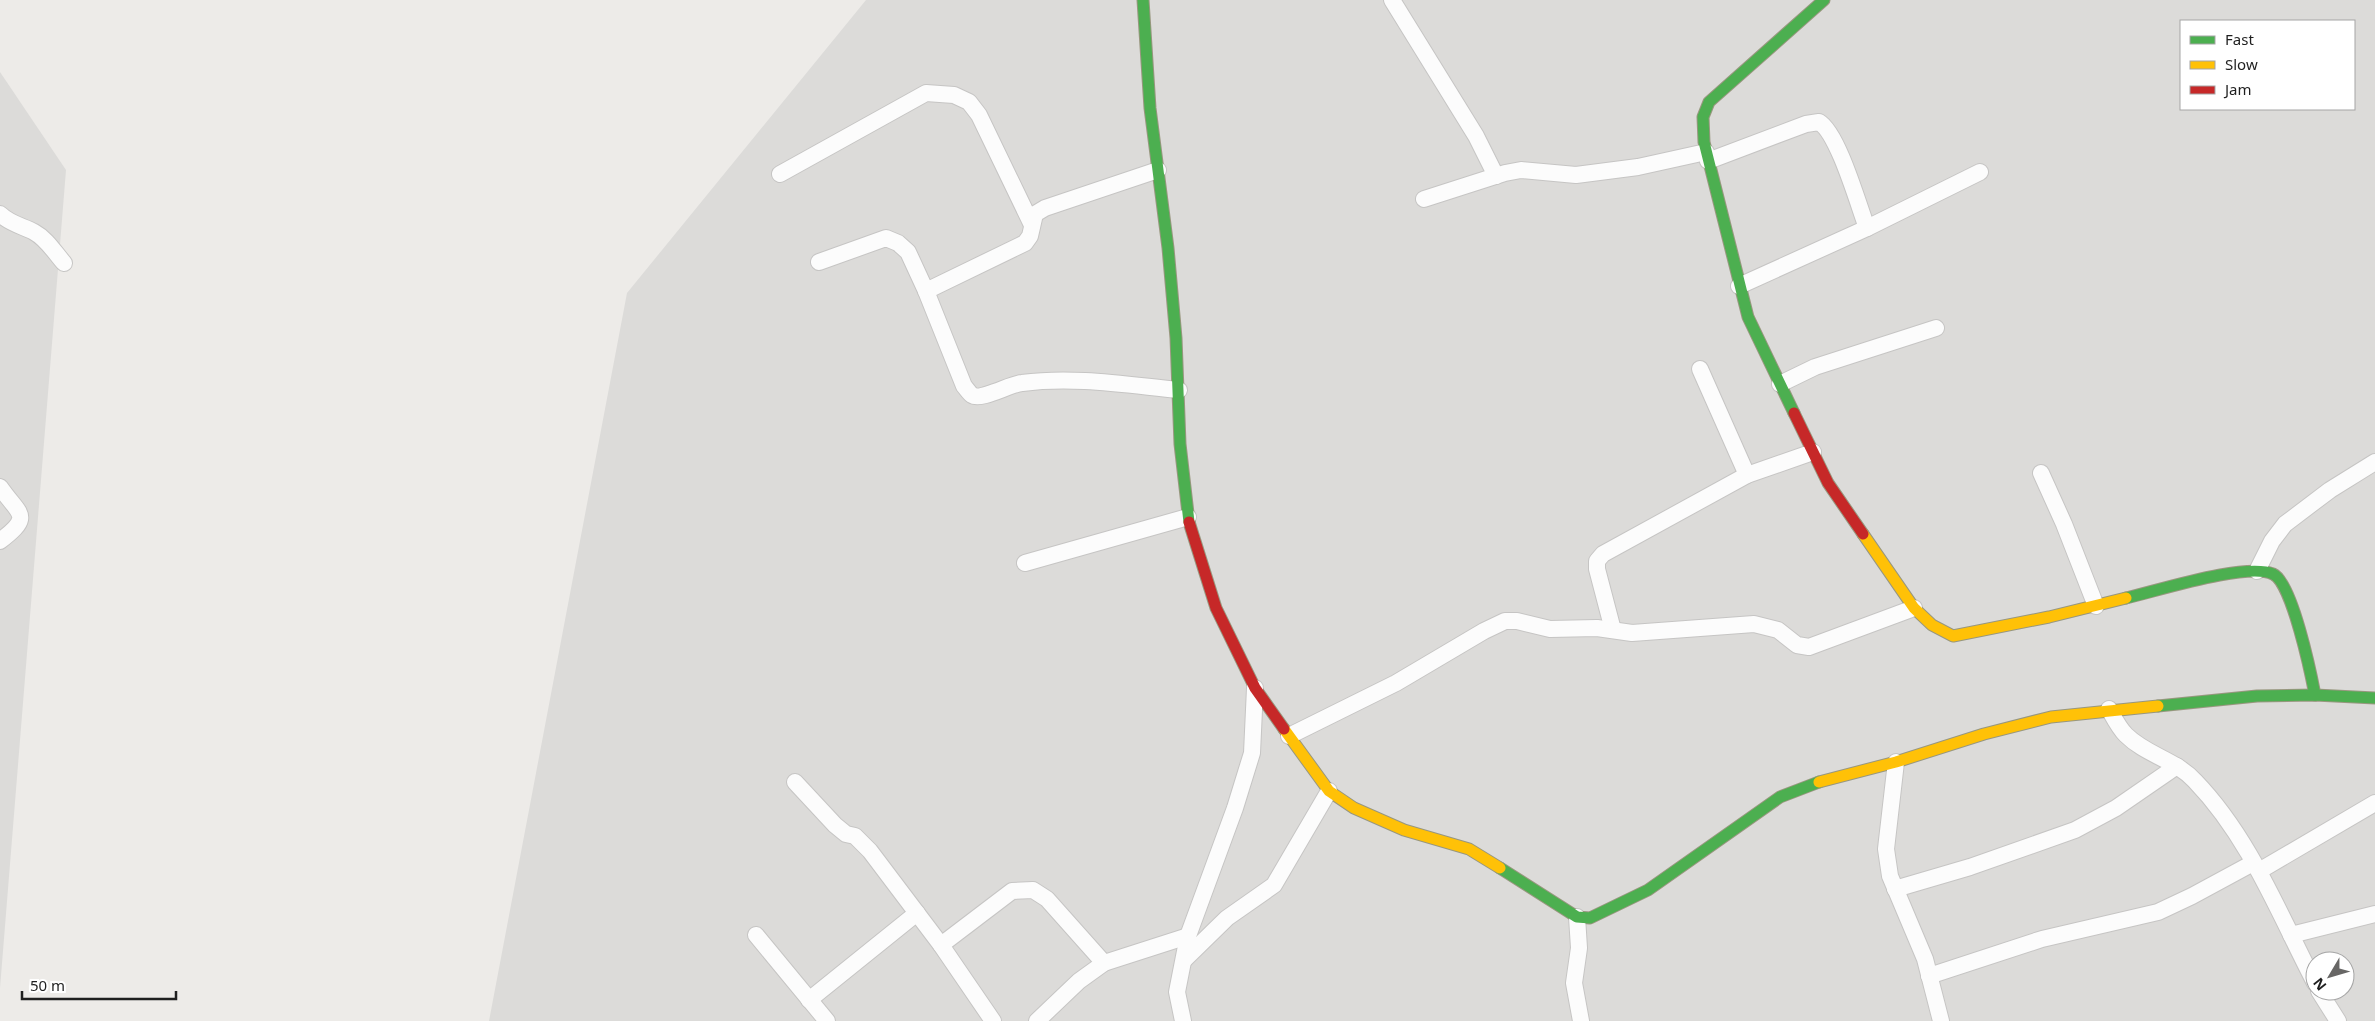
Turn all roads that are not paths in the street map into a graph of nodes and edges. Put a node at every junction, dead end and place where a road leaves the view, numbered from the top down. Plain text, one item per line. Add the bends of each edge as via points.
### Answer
1 (1143, 0) edge
2 (1392, 0) edge
3 (1824, 0) edge
4 (1707, 156) junction
5 (1158, 170) junction
6 (1980, 172) dead end
7 (780, 174) dead end
8 (1496, 176) junction
9 (1424, 199) dead end
10 (0, 214) edge
11 (1032, 225) junction
12 (1867, 228) junction
13 (819, 262) dead end
14 (64, 263) dead end
15 (1740, 286) junction
16 (926, 291) junction
17 (1936, 328) dead end
18 (1700, 369) dead end
19 (1780, 384) junction
20 (1179, 390) junction
21 (1813, 452) junction
22 (2375, 462) edge
23 (2041, 473) dead end
24 (1746, 475) junction
25 (0, 487) edge
26 (1188, 517) junction
27 (0, 541) edge
28 (1025, 563) dead end
29 (2257, 571) junction
30 (2096, 606) junction
31 (1914, 608) junction
32 (1613, 630) junction
33 (1255, 688) junction
34 (2315, 695) junction
35 (2375, 698) edge
36 (2110, 710) junction
37 (1290, 736) junction
38 (1896, 762) junction
39 (2177, 766) junction
40 (795, 782) dead end
41 (1329, 791) junction
42 (2375, 803) edge
43 (2256, 867) junction
44 (1895, 889) junction
45 (917, 913) junction
46 (2375, 914) edge
47 (1577, 916) junction
48 (756, 935) dead end
49 (2291, 935) junction
50 (1188, 936) junction
51 (941, 945) junction
52 (1184, 960) junction
53 (1104, 963) junction
54 (2305, 963) edge
55 (1929, 976) junction
56 (809, 1000) junction
57 (2325, 1001) edge
58 (827, 1021) edge
59 (993, 1021) edge
60 (1037, 1021) edge
61 (1183, 1021) edge
62 (1581, 1021) edge
63 (1941, 1021) edge
64 (2338, 1021) edge

1 - 5 street via 1150,108
2 - 8 street via 1476,136
3 - 4 street via 1709,102 1703,117
4 - 8 street via 1576,175 1521,170
4 - 12 street via 1819,122 1827,126 1836,143
4 - 15 street
5 - 11 street via 1044,208 1034,214
5 - 20 street via 1168,248
6 - 12 street
7 - 11 street via 926,93 954,95 969,102 979,115
8 - 9 street
10 - 14 street via 17,226 35,232
11 - 16 street via 1030,236 1019,247
12 - 15 street
13 - 16 street via 886,238 908,252
15 - 19 street via 1748,317
16 - 20 street via 964,386 972,395 981,396 1014,384 1045,380 1093,381
17 - 19 street via 1815,367
18 - 24 street
19 - 21 street
20 - 26 street via 1180,444
21 - 24 street
21 - 31 street via 1828,483
22 - 29 street via 2285,524
23 - 30 street
24 - 32 street via 1597,560
25 - 27 street via 15,505 21,520 16,529
26 - 28 street
26 - 33 street via 1216,608
29 - 30 street via 2223,575
29 - 34 street via 2274,574 2283,584 2307,652
30 - 31 street via 1953,636 1932,625
31 - 32 street via 1808,647 1797,645 1778,630 1754,624 1652,632
32 - 37 street via 1550,629 1505,621 1484,630 1396,683
33 - 37 street
33 - 50 street via 1252,753
34 - 35 street
34 - 36 street via 2257,696
36 - 38 street via 2051,717
36 - 39 street via 2126,735
37 - 41 street
38 - 44 street via 1886,849
38 - 47 street via 1825,780 1780,797 1648,890 1590,918
39 - 43 street via 2195,780 2218,809
39 - 44 street via 2116,808 2075,830
40 - 45 street via 835,825 846,834 855,836 870,851
41 - 47 street via 1354,808 1404,830 1469,849
41 - 52 street via 1274,885 1227,918
42 - 43 street
43 - 49 street
43 - 55 street via 2158,912 2042,939
44 - 55 street
45 - 51 street
45 - 56 street
46 - 49 street
47 - 62 street via 1579,948 1574,983
48 - 56 street
49 - 54 street
50 - 52 street
50 - 53 street
51 - 53 street via 1012,891 1034,890 1048,899
51 - 59 street
52 - 61 street via 1177,992
53 - 60 street via 1079,981
55 - 63 street
56 - 58 street
57 - 64 street

